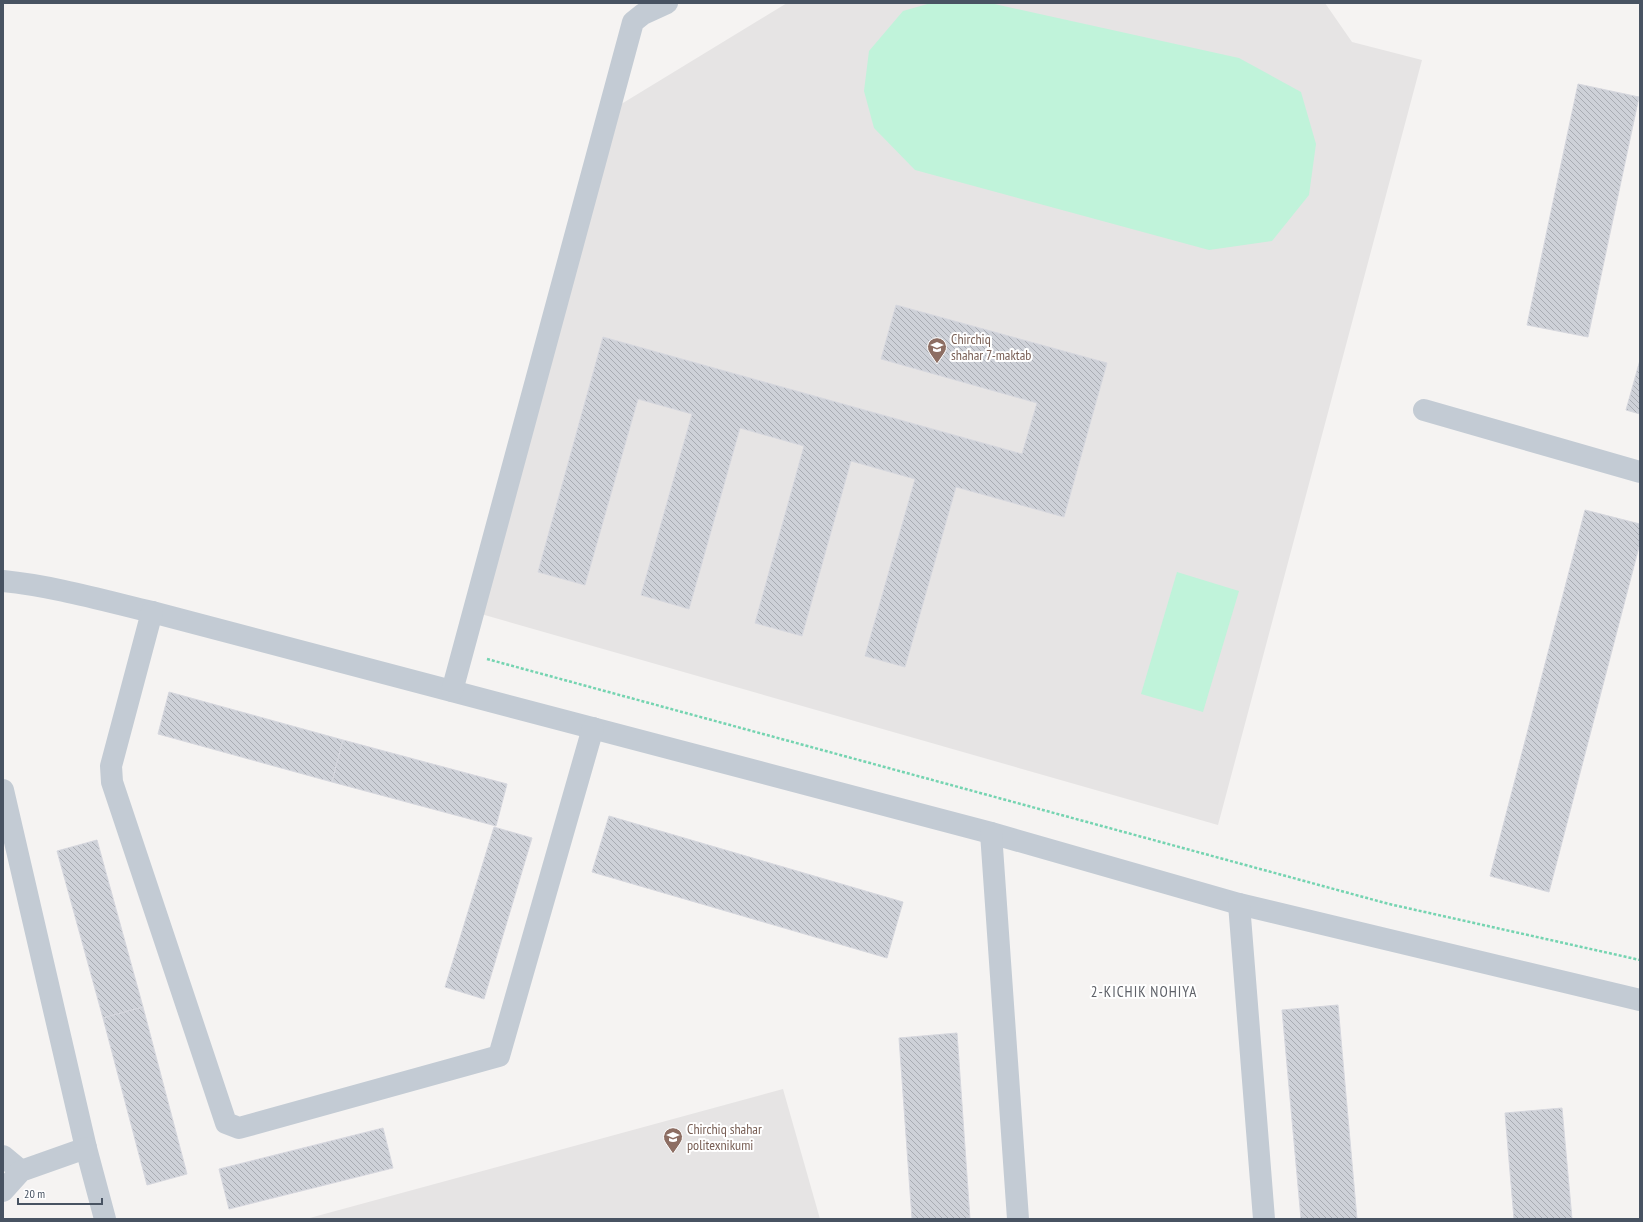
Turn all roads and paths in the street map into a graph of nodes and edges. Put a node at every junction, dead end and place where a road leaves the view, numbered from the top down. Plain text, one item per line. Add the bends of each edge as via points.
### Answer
1 (667, 3) edge
2 (1424, 410) dead end
3 (1640, 472) edge
4 (3, 581) edge
5 (152, 612) junction
6 (463, 652) junction
7 (452, 691) junction
8 (593, 728) junction
9 (3, 790) edge
10 (991, 833) junction
11 (1239, 904) junction
12 (1640, 960) edge
13 (1640, 1000) edge
14 (86, 1148) junction
15 (3, 1156) edge
16 (20, 1171) junction
17 (3, 1192) edge
18 (105, 1219) edge
19 (1018, 1219) edge
20 (1264, 1219) edge

1 - 6 street via 643,14 633,22
2 - 3 street
4 - 5 street via 74,593
5 - 7 street
5 - 8 street via 111,766 112,782 226,1123 239,1128 500,1056
6 - 7 street
6 - 12 path via 1389,904
7 - 8 street
8 - 10 street
9 - 14 street
10 - 11 street
10 - 19 street
11 - 13 street
11 - 20 street
14 - 16 street
14 - 18 street
15 - 16 street
16 - 17 street

